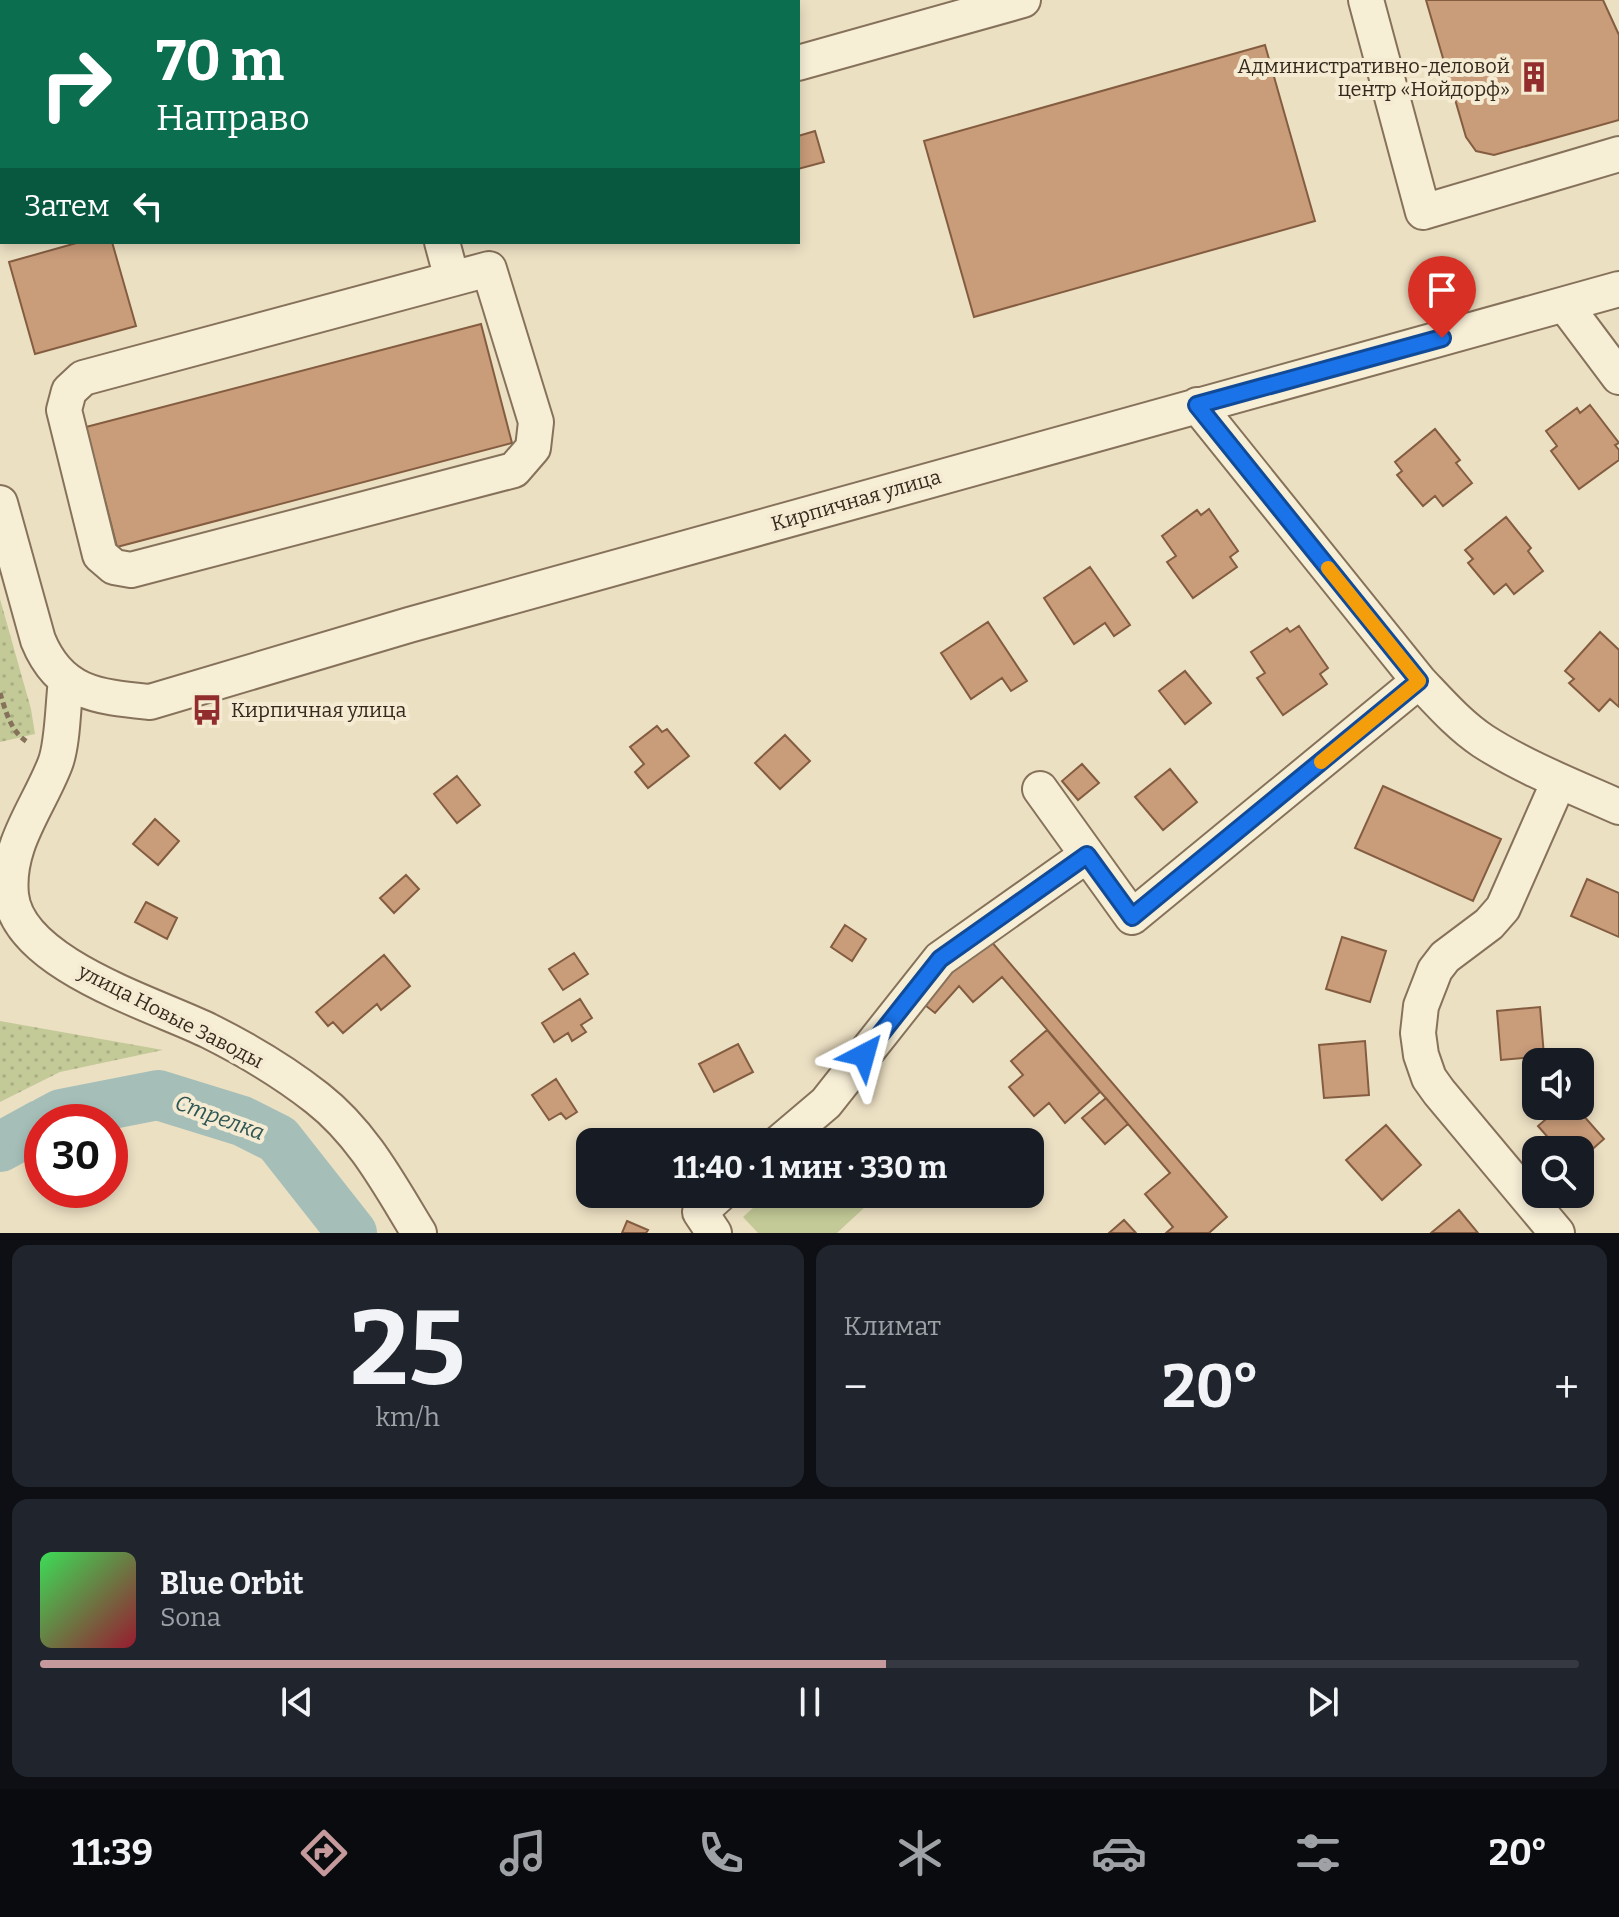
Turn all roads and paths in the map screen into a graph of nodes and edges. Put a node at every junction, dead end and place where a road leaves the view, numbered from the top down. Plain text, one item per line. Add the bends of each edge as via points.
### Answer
1 (1023, 0) edge
2 (1366, 0) edge
3 (800, 62) edge
4 (1619, 154) edge
5 (443, 244) edge
6 (452, 279) junction
7 (1619, 289) edge
8 (1565, 305) junction
9 (1619, 377) edge
10 (1197, 405) junction
11 (0, 503) edge
12 (1419, 681) junction
13 (79, 687) junction
14 (0, 693) edge
15 (57, 762) junction
16 (1559, 781) junction
17 (1040, 789) dead end
18 (1619, 807) edge
19 (1087, 855) junction
20 (797, 1128) edge
21 (704, 1208) edge
22 (419, 1233) edge
23 (714, 1233) edge
24 (1557, 1233) edge

1 - 3 street
2 - 4 street via 1423,212
5 - 6 street
6 - 6 street via 489,269 536,422 533,448 514,470 131,570 114,567 100,555 64,410 69,391 83,378
7 - 8 street, Кирпичная улица
8 - 9 street
8 - 10 street, Кирпичная улица
10 - 12 street
10 - 13 street, Кирпичная улица via 150,702 111,699
11 - 13 street via 38,640 45,656
12 - 16 street via 1485,742
12 - 19 street via 1132,917
13 - 15 street, улица Новые Заводы
14 - 15 path via 20,738
15 - 22 street, улица Новые Заводы via 14,854 11,895 22,926 71,966 242,1048 317,1098 360,1139
16 - 18 street
16 - 24 street via 1503,908 1435,970 1421,1006 1418,1033 1429,1078
17 - 19 street
19 - 20 street via 940,959 826,1103
21 - 23 street via 700,1212

